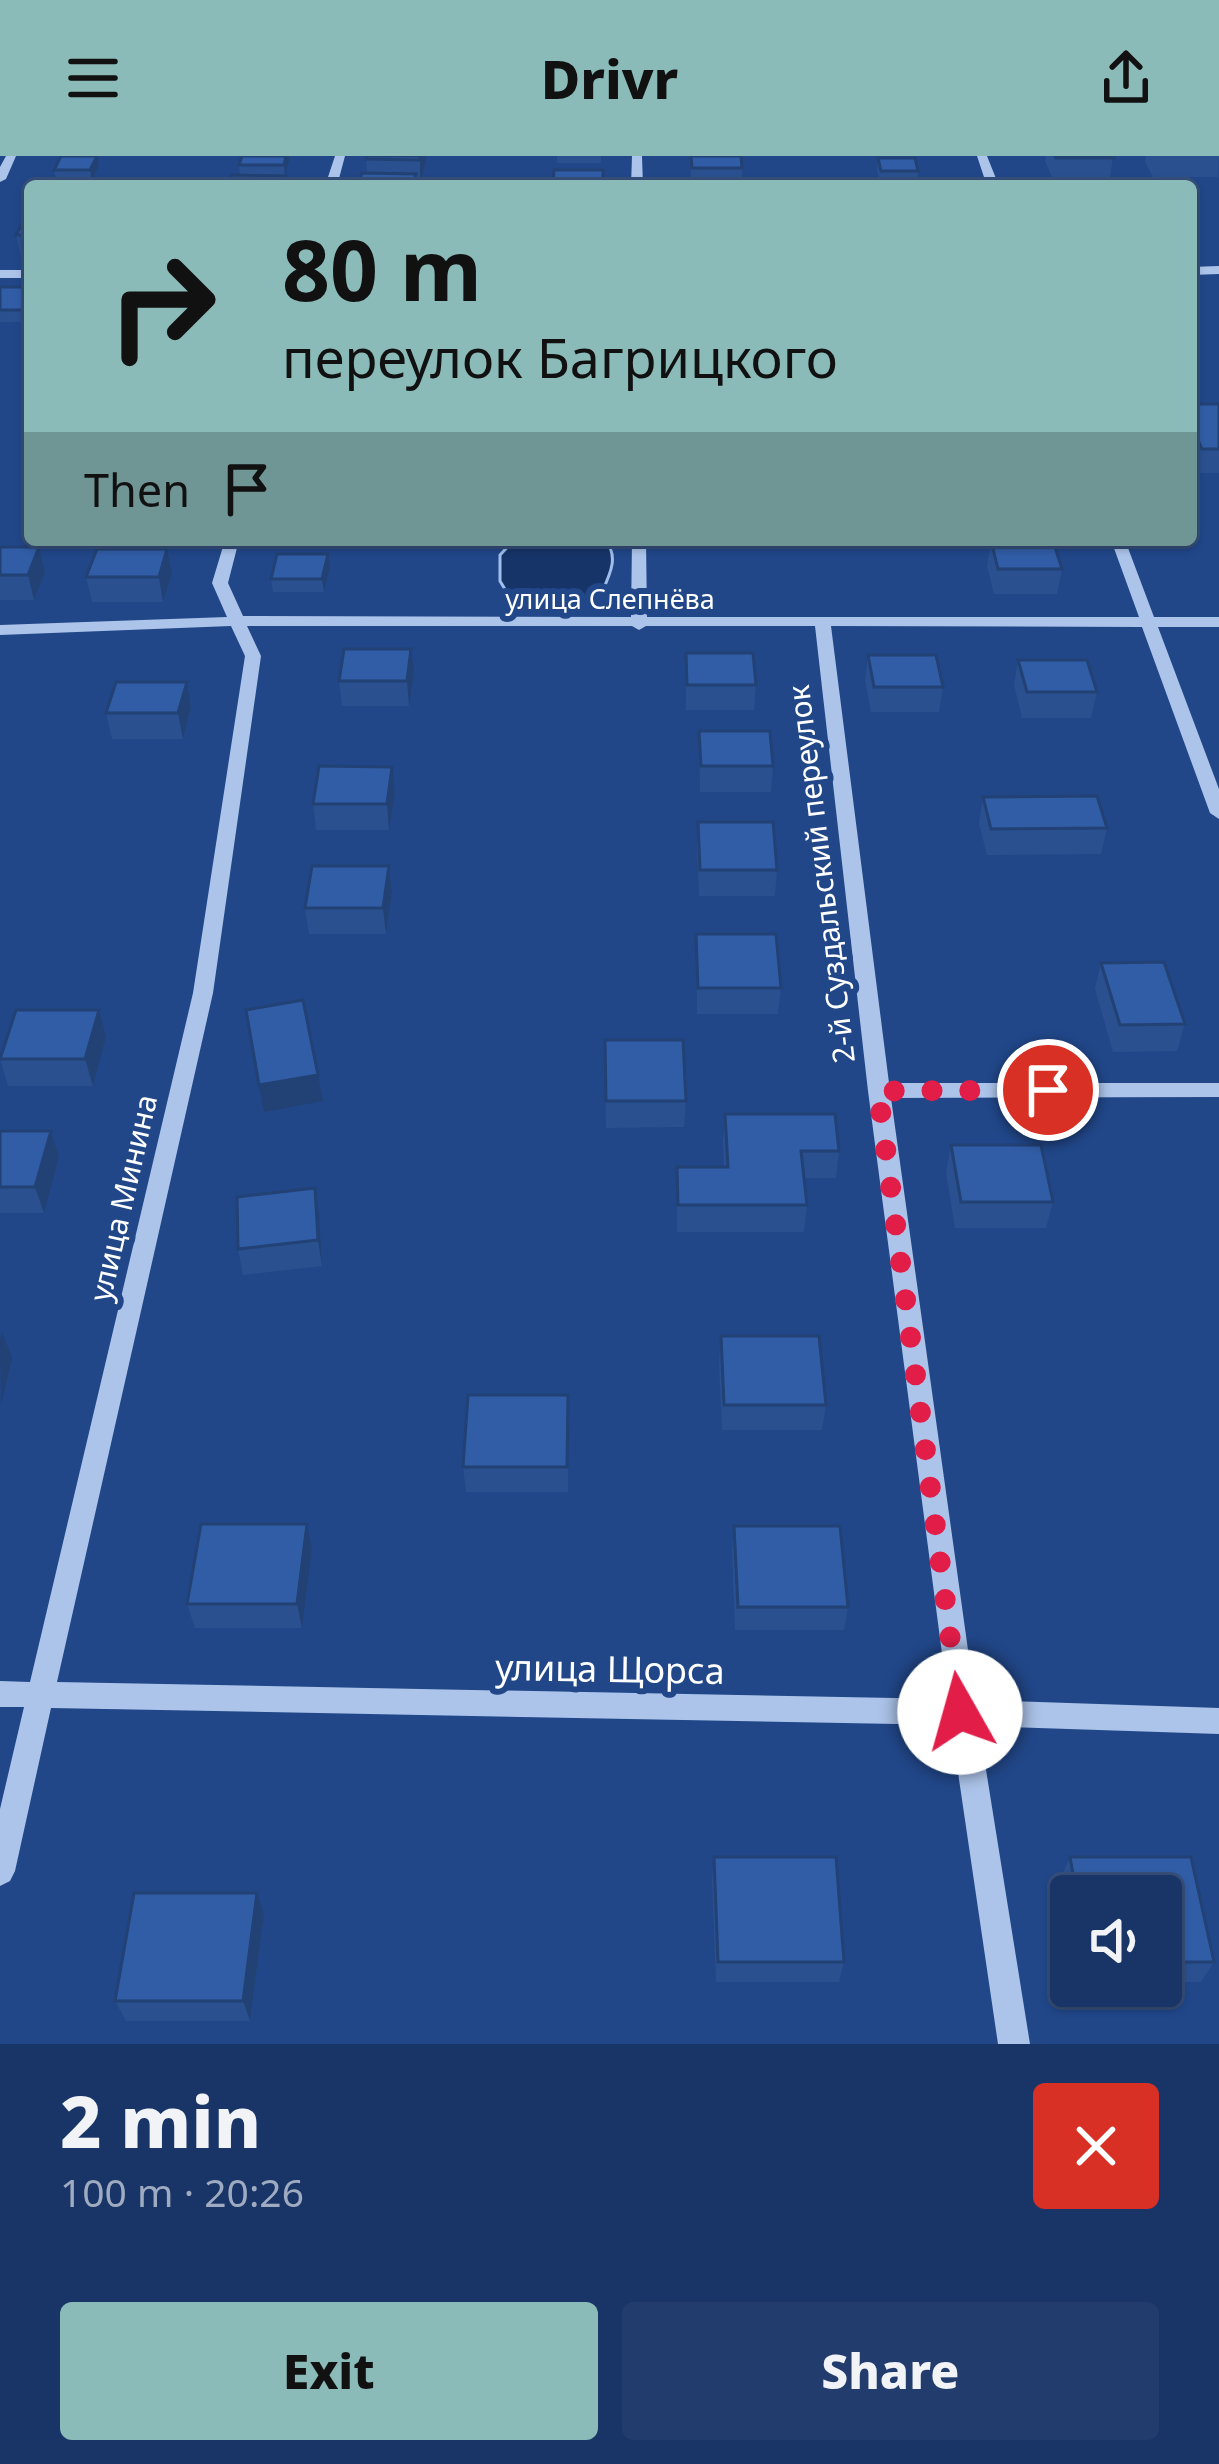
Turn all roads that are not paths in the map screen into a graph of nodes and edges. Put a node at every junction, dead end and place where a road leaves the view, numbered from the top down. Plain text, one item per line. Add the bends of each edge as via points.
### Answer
1 (11, 156) edge
2 (0, 179) edge
3 (230, 546) edge
4 (639, 546) edge
5 (1120, 546) edge
6 (237, 621) junction
7 (1147, 622) junction
8 (1219, 622) edge
9 (823, 624) junction
10 (640, 625) junction
11 (0, 630) edge
12 (1219, 813) edge
13 (1219, 1090) edge
14 (878, 1091) junction
15 (40, 1693) junction
16 (0, 1694) edge
17 (960, 1712) junction
18 (1219, 1721) edge
19 (0, 1871) edge
20 (1014, 2044) edge

1 - 2 street
3 - 6 street, улица Минина via 220,583
4 - 10 street
5 - 7 street
6 - 10 street, улица Слепнёва
6 - 11 street, улица Слепнёва
6 - 15 street, улица Минина via 253,656 203,993
7 - 8 street, улица Слепнёва
7 - 9 street, улица Слепнёва
7 - 12 street
9 - 10 street, улица Слепнёва
9 - 14 street, 2-й Суздальский переулок
13 - 14 street
14 - 17 street, 2-й Суздальский переулок
15 - 16 street, улица Щорса
15 - 17 street, улица Щорса
15 - 19 street, улица Минина
17 - 18 street, улица Щорса
17 - 20 street, 2-й Суздальский переулок

